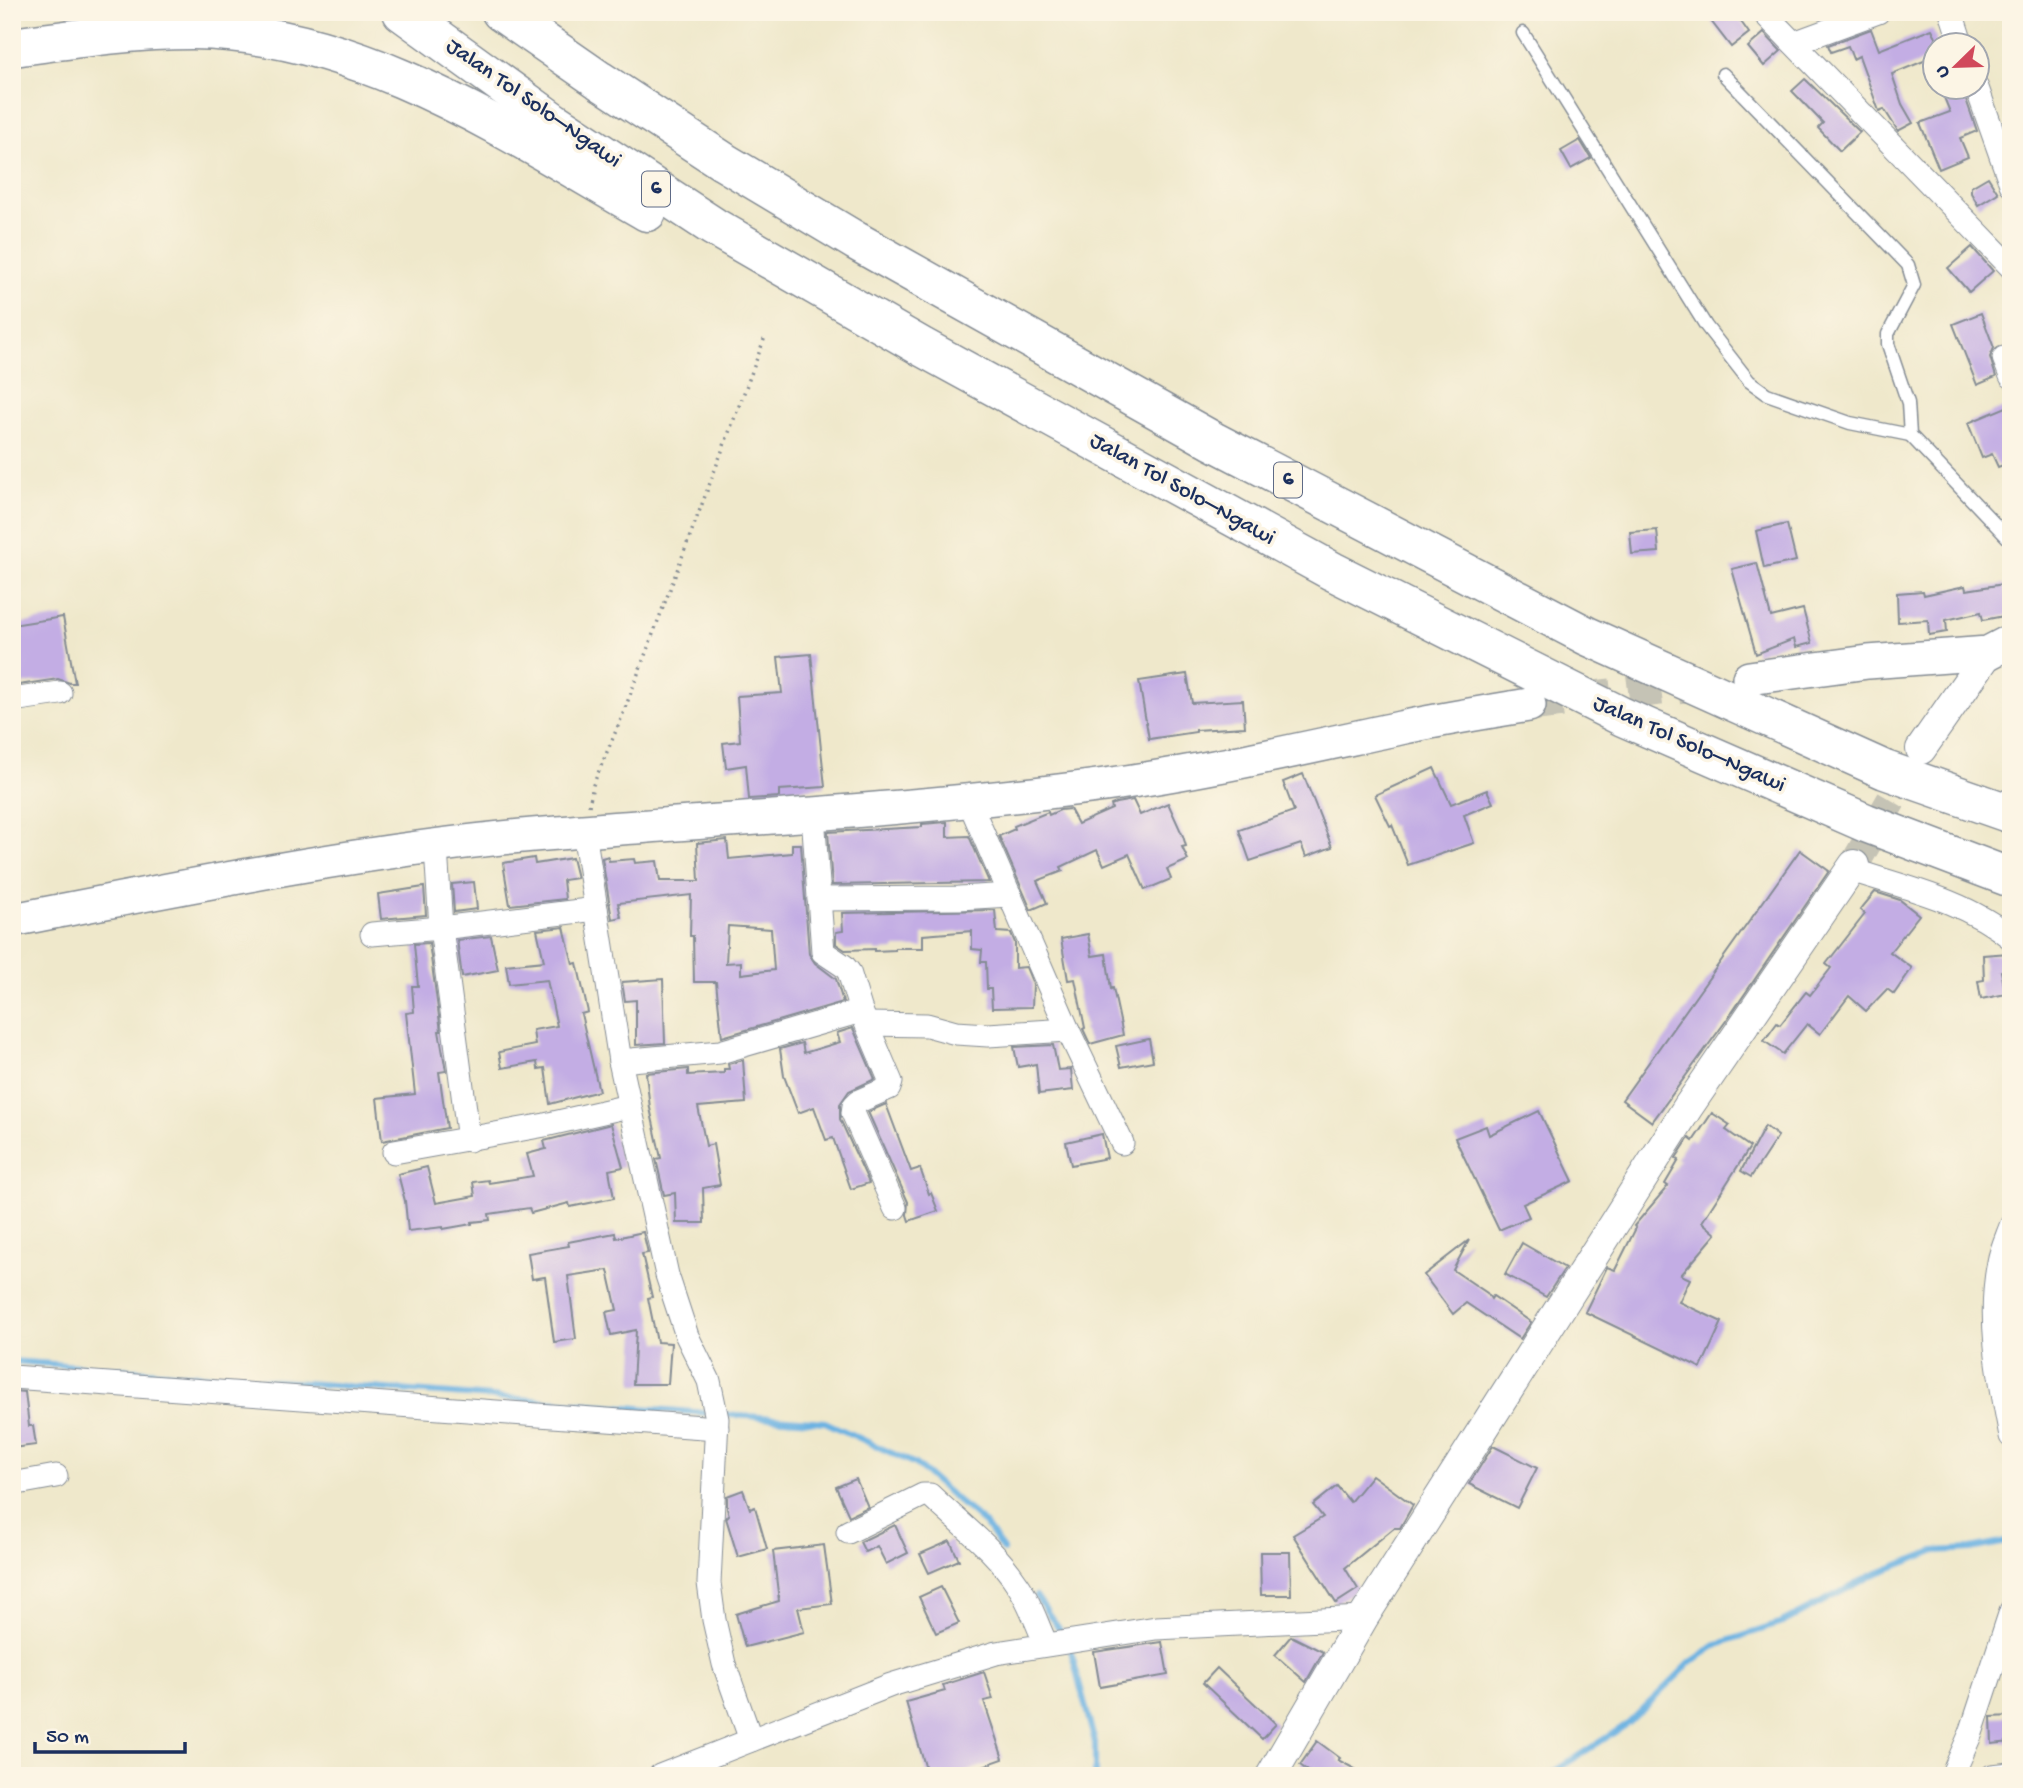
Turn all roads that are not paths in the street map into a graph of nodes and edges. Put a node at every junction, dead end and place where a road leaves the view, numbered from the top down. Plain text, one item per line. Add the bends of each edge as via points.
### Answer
1 (402, 12) edge
2 (501, 12) edge
3 (519, 12) edge
4 (1763, 12) edge
5 (1878, 12) edge
6 (1951, 12) edge
7 (1957, 32) edge
8 (1523, 33) dead end
9 (1794, 43) junction
10 (12, 47) edge
11 (1723, 75) dead end
12 (598, 80) junction
13 (1982, 102) edge
14 (2011, 184) edge
15 (2011, 267) edge
16 (922, 347) junction
17 (1910, 435) junction
18 (2011, 541) edge
19 (1999, 647) edge
20 (1749, 678) dead end
21 (60, 693) dead end
22 (12, 700) edge
23 (1529, 705) tunnel mouth
24 (1921, 750) tunnel mouth
25 (968, 799) junction
26 (2011, 814) edge
27 (813, 815) junction
28 (584, 832) junction
29 (436, 848) junction
30 (1852, 867) joint
31 (2011, 878) edge
32 (1010, 895) junction
33 (819, 899) junction
34 (596, 909) junction
35 (12, 920) edge
36 (441, 929) junction
37 (372, 934) dead end
38 (2011, 937) edge
39 (864, 1017) junction
40 (1068, 1030) junction
41 (620, 1061) junction
42 (629, 1106) junction
43 (469, 1140) junction
44 (1122, 1143) dead end
45 (394, 1152) dead end
46 (895, 1208) dead end
47 (2011, 1226) edge
48 (12, 1377) edge
49 (717, 1423) junction
50 (2011, 1436) edge
51 (56, 1476) dead end
52 (12, 1484) edge
53 (848, 1532) dead end
54 (2011, 1611) edge
55 (1363, 1618) junction
56 (1048, 1644) junction
57 (751, 1740) junction
58 (2011, 1774) edge
59 (660, 1776) edge
60 (1271, 1776) edge
61 (1952, 1776) edge
62 (1992, 1776) edge

1 - 16 highway, Jalan Tol Solo–Ngawi / 6 via 554,122 714,227
2 - 12 highway, 6
3 - 12 highway
4 - 9 street
5 - 9 street
6 - 7 street
8 - 17 lane via 1706,326 1749,381 1767,394 1850,423
9 - 15 street
10 - 16 highway via 122,33 194,30 264,36 331,52 394,74 485,119 678,229
11 - 17 lane via 1908,265 1914,285 1888,334 1888,344 1908,403
12 - 26 highway, 6 via 724,162 915,274 1213,441 1587,636 1885,770
13 - 14 street
16 - 31 highway, Jalan Tol Solo–Ngawi / 6 via 1332,571 1623,717 1866,823
17 - 18 lane
19 - 20 main road
19 - 24 street
21 - 22 street
23 - 25 main road via 1176,775
25 - 27 main road
25 - 32 street
27 - 28 main road
27 - 33 street
28 - 29 main road
28 - 34 street
29 - 35 main road via 321,862
29 - 36 street
30 - 38 street via 1945,901
30 - 55 street via 1688,1107
32 - 33 street
32 - 40 street
33 - 39 street via 823,952 849,972
34 - 36 street
34 - 41 street
36 - 37 street
36 - 43 street
39 - 40 street via 956,1033
39 - 41 street via 720,1052
39 - 46 street via 891,1082 889,1088 859,1101 853,1113
40 - 44 street
41 - 42 street
42 - 43 street
42 - 49 street via 676,1307 709,1381
43 - 45 street
47 - 50 street via 1999,1261 1996,1357
48 - 49 street
49 - 57 street via 709,1583 724,1664
51 - 52 street
53 - 56 street via 930,1495 1009,1572
54 - 61 street
55 - 56 street via 1156,1629
55 - 60 street
56 - 57 street via 952,1665
57 - 59 street
58 - 62 street

